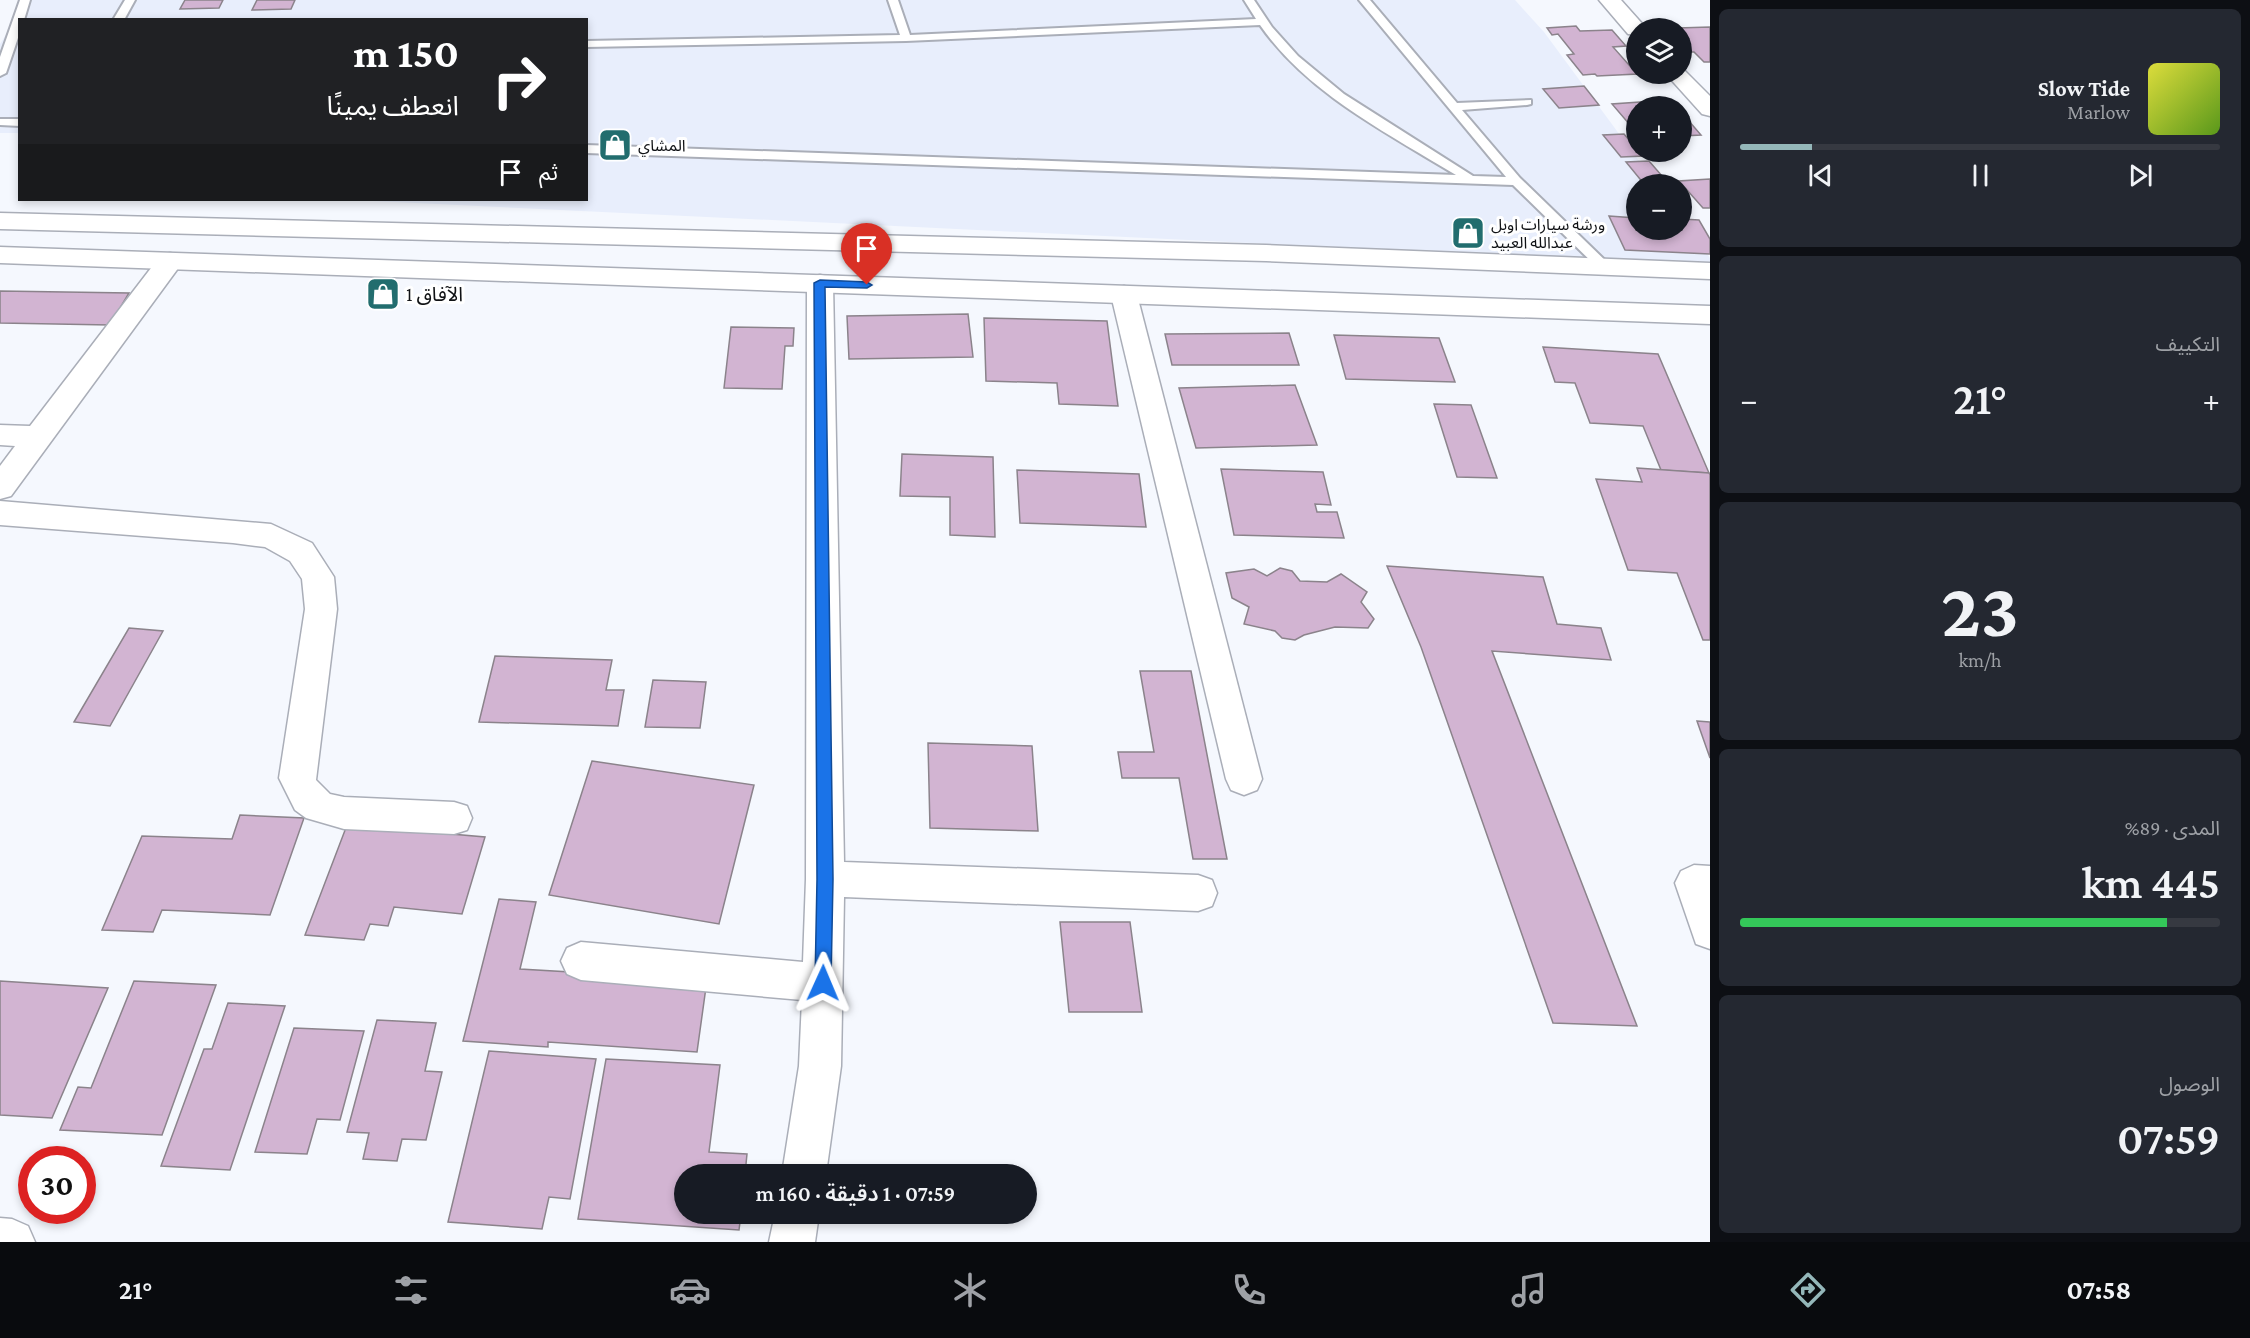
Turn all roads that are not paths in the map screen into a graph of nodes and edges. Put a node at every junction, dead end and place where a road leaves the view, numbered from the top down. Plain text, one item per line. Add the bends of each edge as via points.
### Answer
1 (25, 0) edge
2 (130, 0) edge
3 (893, 0) edge
4 (1249, 0) edge
5 (1364, 0) edge
6 (1609, 0) edge
7 (19, 18) edge
8 (119, 18) edge
9 (1626, 18) edge
10 (18, 20) edge
11 (1263, 22) junction
12 (906, 38) junction
13 (588, 44) edge
14 (0, 73) edge
15 (1686, 84) edge
16 (1527, 102) dead end
17 (1454, 107) junction
18 (1710, 109) edge
19 (0, 122) edge
20 (18, 123) edge
21 (588, 149) edge
22 (1470, 180) junction
23 (1516, 181) junction
24 (0, 221) edge
25 (0, 255) edge
26 (170, 261) junction
27 (1605, 267) junction
28 (1710, 271) edge
29 (820, 283) junction
30 (1124, 295) junction
31 (1710, 315) edge
32 (0, 435) edge
33 (36, 437) junction
34 (0, 488) edge
35 (0, 513) edge
36 (1244, 779) dead end
37 (454, 818) dead end
38 (825, 879) junction
39 (1710, 884) edge
40 (1198, 893) dead end
41 (1710, 931) edge
42 (580, 961) dead end
43 (823, 983) junction
44 (805, 1164) edge
45 (795, 1224) edge
46 (0, 1241) edge
47 (12, 1242) edge
48 (792, 1242) edge

1 - 7 lane
2 - 8 lane
3 - 12 lane
4 - 11 lane
5 - 17 lane
6 - 9 street
10 - 14 lane
11 - 12 lane
11 - 22 lane via 1308,71
12 - 13 lane
15 - 18 street
16 - 17 lane
17 - 23 lane
19 - 20 lane
21 - 22 lane
22 - 23 lane
23 - 27 lane
24 - 27 street via 1266,253
25 - 26 street
26 - 29 street
26 - 33 street
27 - 28 street
29 - 30 street
29 - 38 street
30 - 31 street
30 - 36 street
32 - 33 street
33 - 34 street
35 - 37 street via 233,531 271,536 301,552 318,577 321,609 297,778 304,796 321,808 343,813
38 - 40 street
38 - 43 street
39 - 41 street via 1694,883
42 - 43 street
43 - 44 street via 820,1066
45 - 48 street
46 - 47 street

